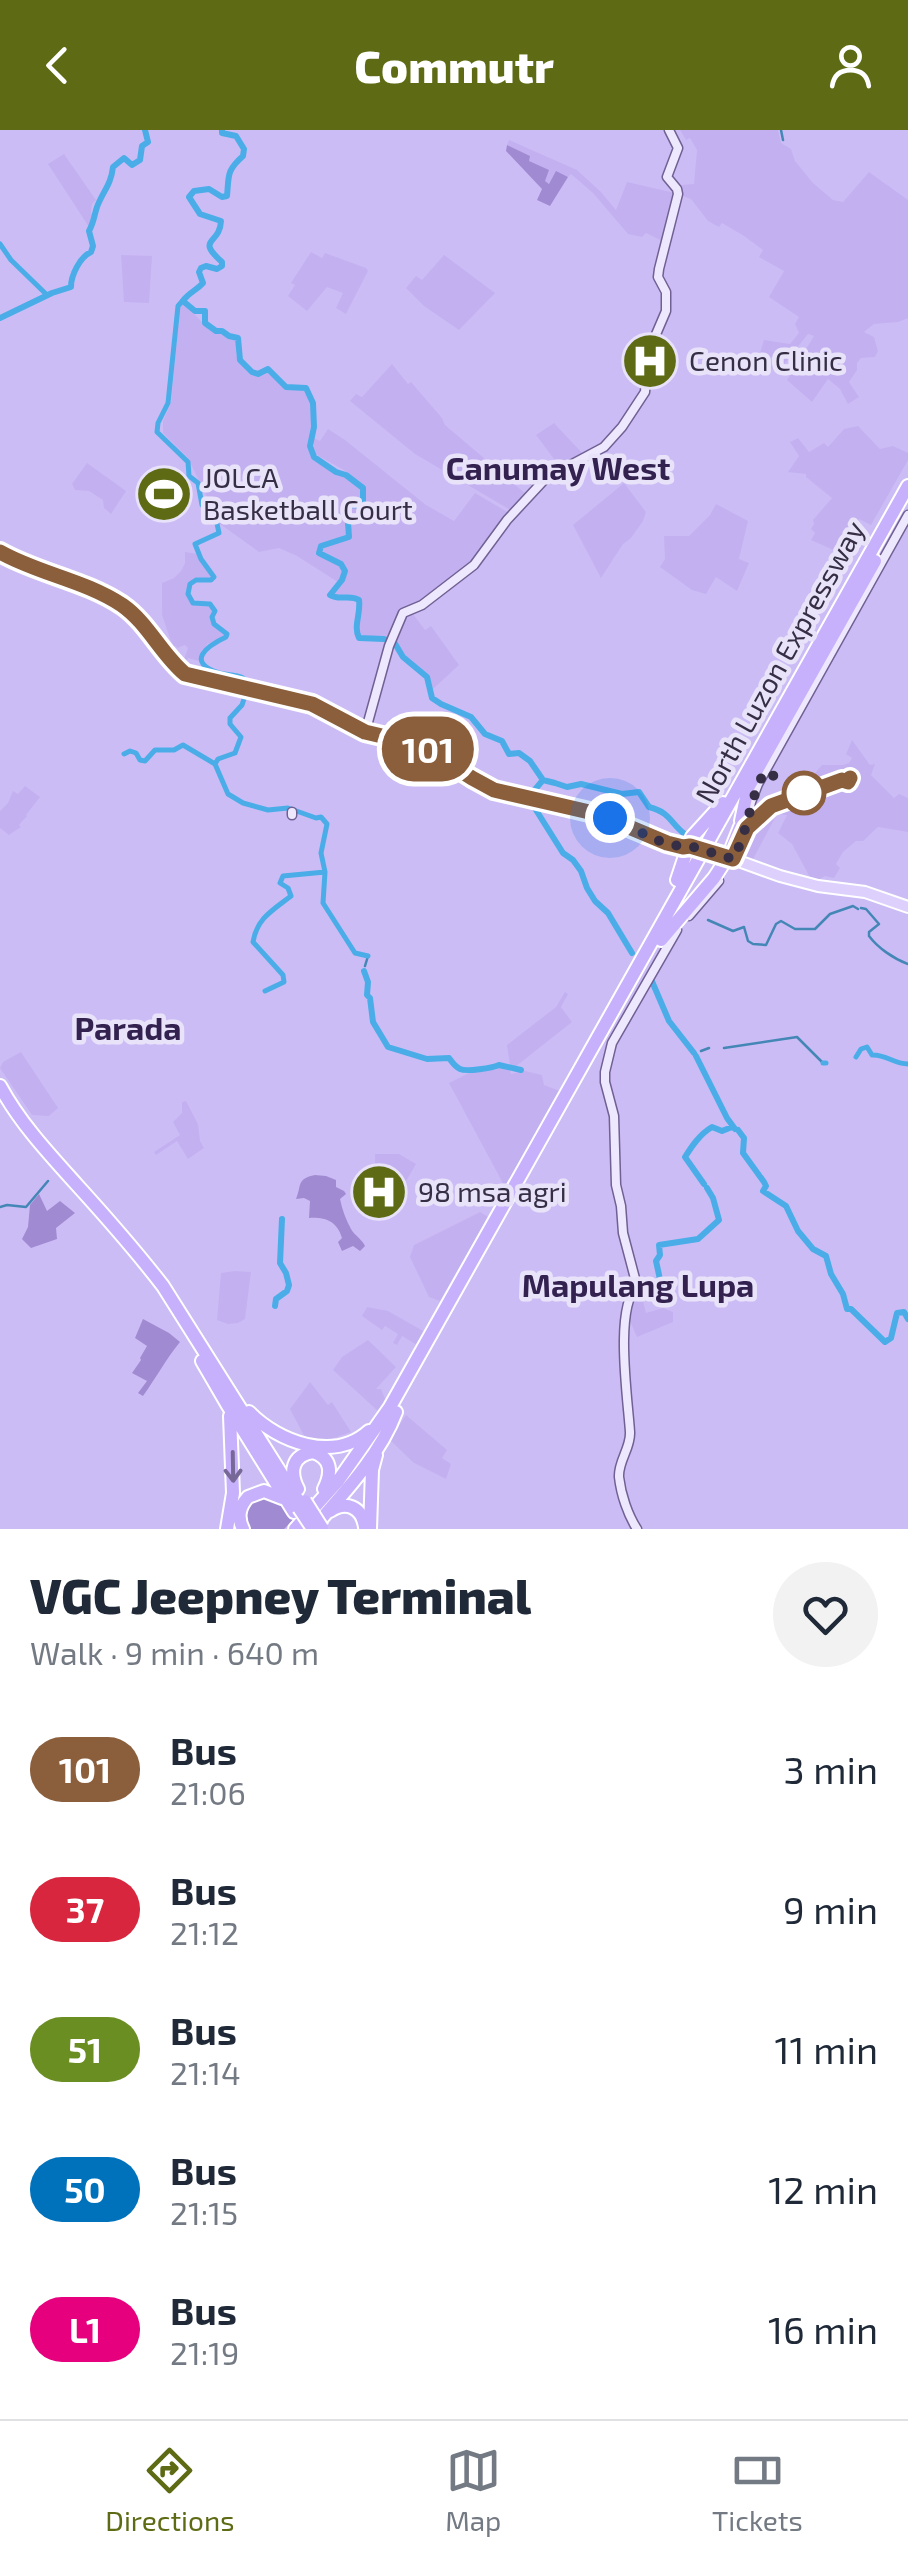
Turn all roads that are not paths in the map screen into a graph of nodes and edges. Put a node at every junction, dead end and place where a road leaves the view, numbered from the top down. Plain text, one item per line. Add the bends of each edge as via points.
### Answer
1 (669, 130) edge
2 (908, 486) edge
3 (908, 502) edge
4 (908, 515) edge
5 (0, 552) edge
6 (365, 732) junction
7 (765, 737) junction
8 (760, 766) junction
9 (737, 844) junction
10 (691, 849) junction
11 (726, 858) junction
12 (908, 907) edge
13 (655, 943) junction
14 (0, 1073) edge
15 (0, 1089) edge
16 (50, 1154) junction
17 (197, 1343) junction
18 (226, 1404) junction
19 (245, 1407) junction
20 (393, 1410) junction
21 (374, 1426) junction
22 (380, 1443) junction
23 (324, 1488) junction
24 (299, 1508) junction
25 (315, 1527) edge
26 (227, 1529) edge
27 (243, 1529) edge
28 (290, 1529) edge
29 (368, 1529) edge
30 (637, 1529) edge

1 - 6 main road via 678,148 667,177 678,194 658,277 666,310 648,352 641,400 604,447 552,474 530,494 474,565 404,610
2 - 7 highway, North Luzon Expressway
3 - 8 highway, North Luzon Expressway
4 - 9 main road via 758,784
5 - 6 main road via 124,607 185,674 294,698
6 - 10 main road via 420,745 490,788 610,818
7 - 10 highway via 730,794 692,837
7 - 13 highway, North Luzon Expressway
8 - 9 highway via 748,788
8 - 13 highway, North Luzon Expressway
9 - 11 highway
10 - 11 main road, bridge
10 - 13 highway
11 - 12 main road
11 - 13 highway
11 - 30 main road via 612,1042 605,1079 623,1233 636,1286 624,1329 630,1437 619,1477
13 - 20 highway, North Luzon Expressway
14 - 16 highway
15 - 16 highway
15 - 17 highway via 16,1119 135,1256
16 - 17 highway via 138,1254
17 - 18 highway
17 - 19 highway
17 - 24 highway
18 - 24 highway
18 -> 26 highway via 234,1474
19 - 21 highway via 277,1434 321,1447 347,1445
19 - 24 highway
20 - 21 highway
20 - 22 highway
20 - 25 highway, North Luzon Expressway
20 - 28 highway, North Luzon Expressway
21 - 23 highway
22 - 25 highway
22 - 29 highway
23 - 24 highway via 328,1461 318,1453 303,1454 292,1470
23 - 28 highway
24 - 25 highway, bridge
24 - 27 highway via 275,1493 254,1493 241,1508
25 - 29 highway via 336,1506 350,1506

